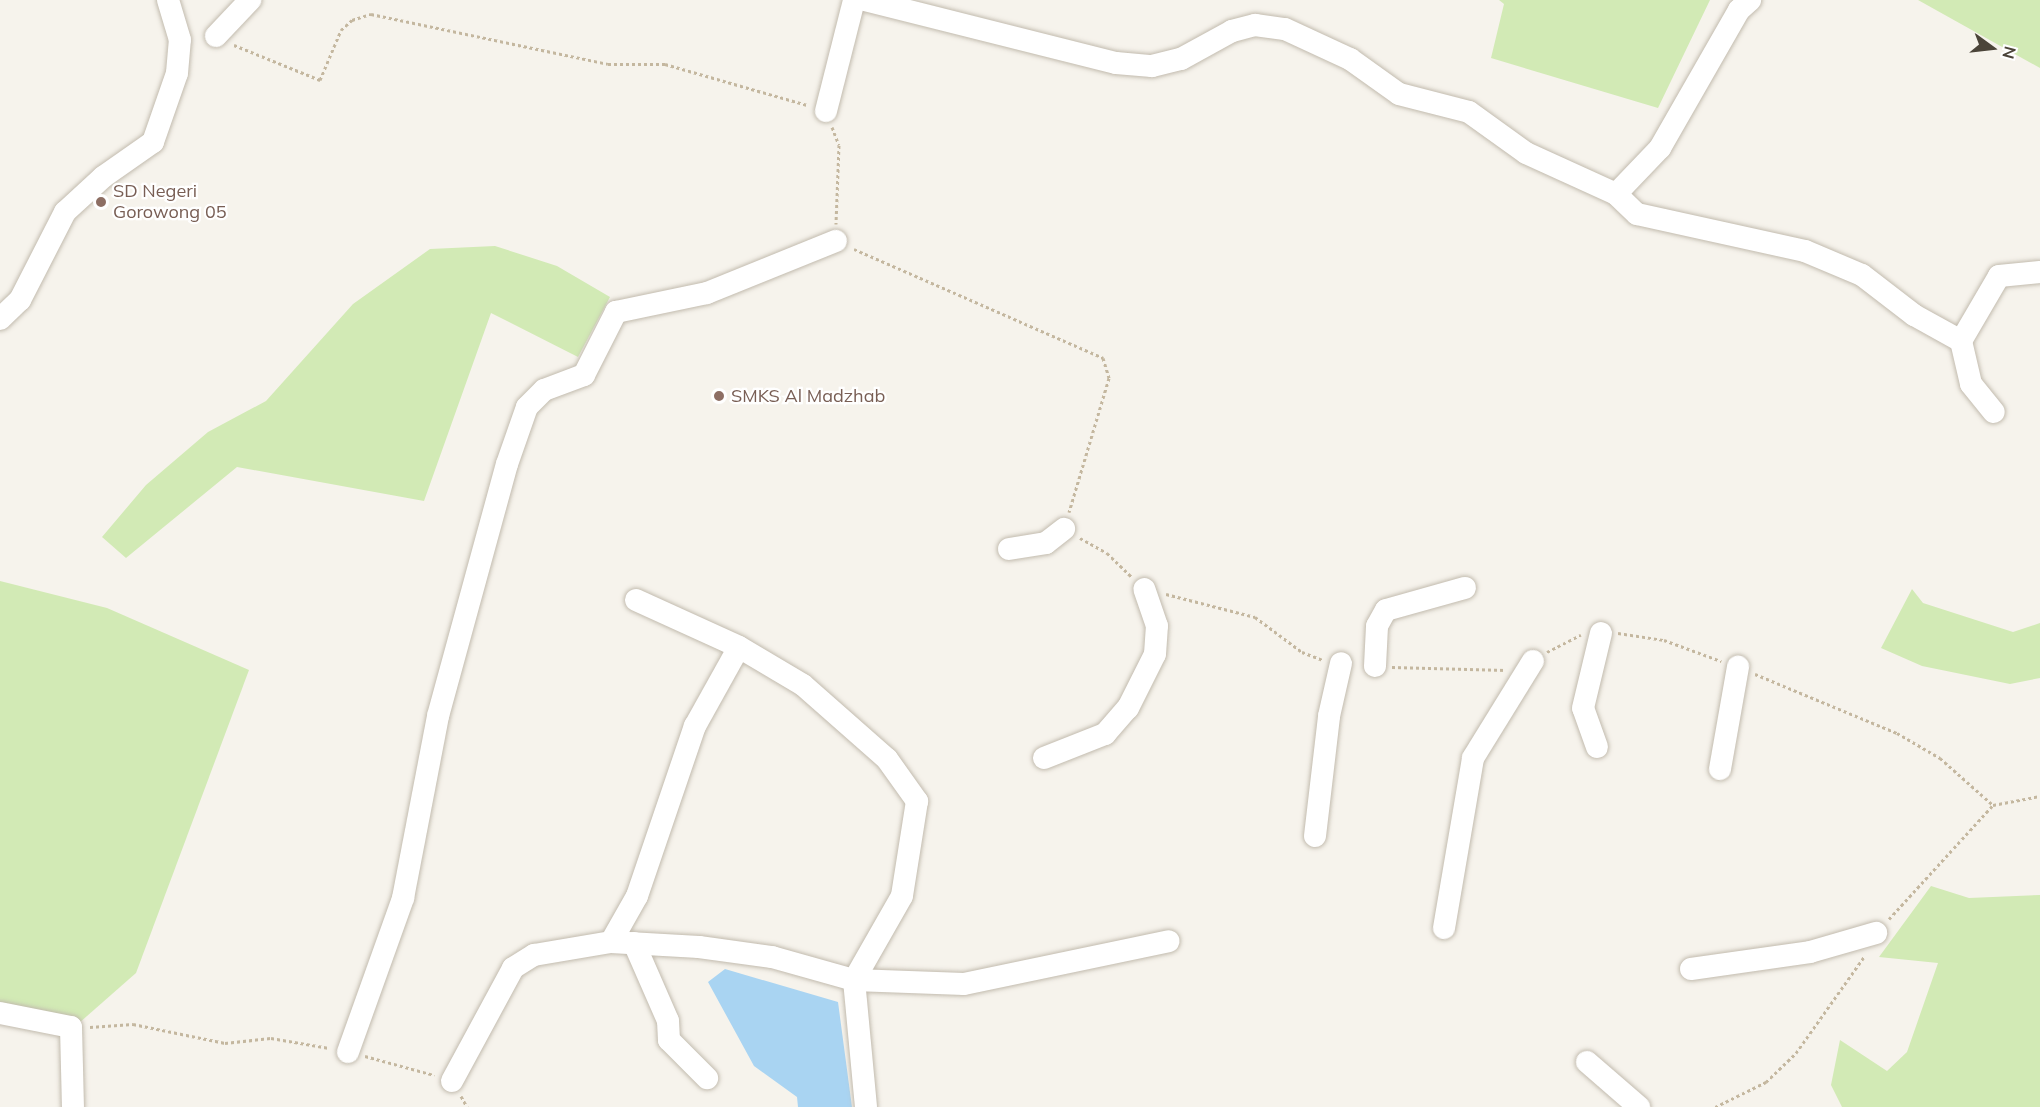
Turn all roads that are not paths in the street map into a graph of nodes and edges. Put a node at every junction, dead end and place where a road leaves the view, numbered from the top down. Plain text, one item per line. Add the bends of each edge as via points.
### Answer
1 (168, 0) edge
2 (250, 0) edge
3 (854, 0) edge
4 (865, 0) edge
5 (1750, 0) edge
6 (216, 36) road end
7 (826, 111) road end
8 (1616, 194) junction
9 (836, 241) road end
10 (2040, 272) edge
11 (0, 319) edge
12 (1961, 341) junction
13 (1994, 412) dead end
14 (1064, 529) road end
15 (1010, 549) dead end
16 (1465, 588) dead end
17 (1144, 589) dead end
18 (636, 600) dead end
19 (1601, 633) dead end
20 (738, 647) junction
21 (1533, 661) dead end
22 (1341, 663) dead end
23 (1375, 666) dead end
24 (1738, 668) dead end
25 (1598, 747) dead end
26 (1044, 758) dead end
27 (1720, 769) dead end
28 (1315, 836) dead end
29 (1444, 928) dead end
30 (1876, 933) dead end
31 (1169, 941) dead end
32 (611, 942) junction
33 (634, 943) junction
34 (1691, 969) dead end
35 (854, 981) junction
36 (0, 1013) edge
37 (348, 1052) road end
38 (1587, 1062) dead end
39 (708, 1078) dead end
40 (452, 1080) road end
41 (73, 1107) edge
42 (866, 1107) edge
43 (1639, 1107) edge

1 - 11 street via 180,40 177,73 153,142 103,177 65,212 20,300
2 - 6 street
3 - 7 street
4 - 8 street via 1116,63 1152,66 1181,59 1232,31 1255,25 1285,29 1350,59 1399,94 1469,112 1526,153
5 - 8 street via 1739,10 1660,148
8 - 12 street via 1637,214 1805,251 1862,275 1914,315
9 - 37 street via 729,286 616,312 584,375 544,390 527,407 507,464 438,716 403,898
10 - 12 street via 1999,276
12 - 13 street via 1971,384
14 - 15 street via 1046,543
16 - 23 street via 1386,610 1377,626
17 - 26 street via 1157,626 1155,654 1128,708 1106,734
18 - 20 street
19 - 25 street via 1583,708
20 - 32 street via 695,726 637,896
20 - 35 street via 803,685 888,759 917,801 902,896
21 - 29 street via 1473,758
22 - 28 street via 1329,716
24 - 27 street
30 - 34 street via 1810,952
31 - 35 street via 964,984
32 - 33 street
32 - 40 street via 534,955 513,968
33 - 35 street via 772,957
33 - 39 street via 668,1021 669,1040
35 - 42 street
36 - 41 street via 71,1027
38 - 43 street

